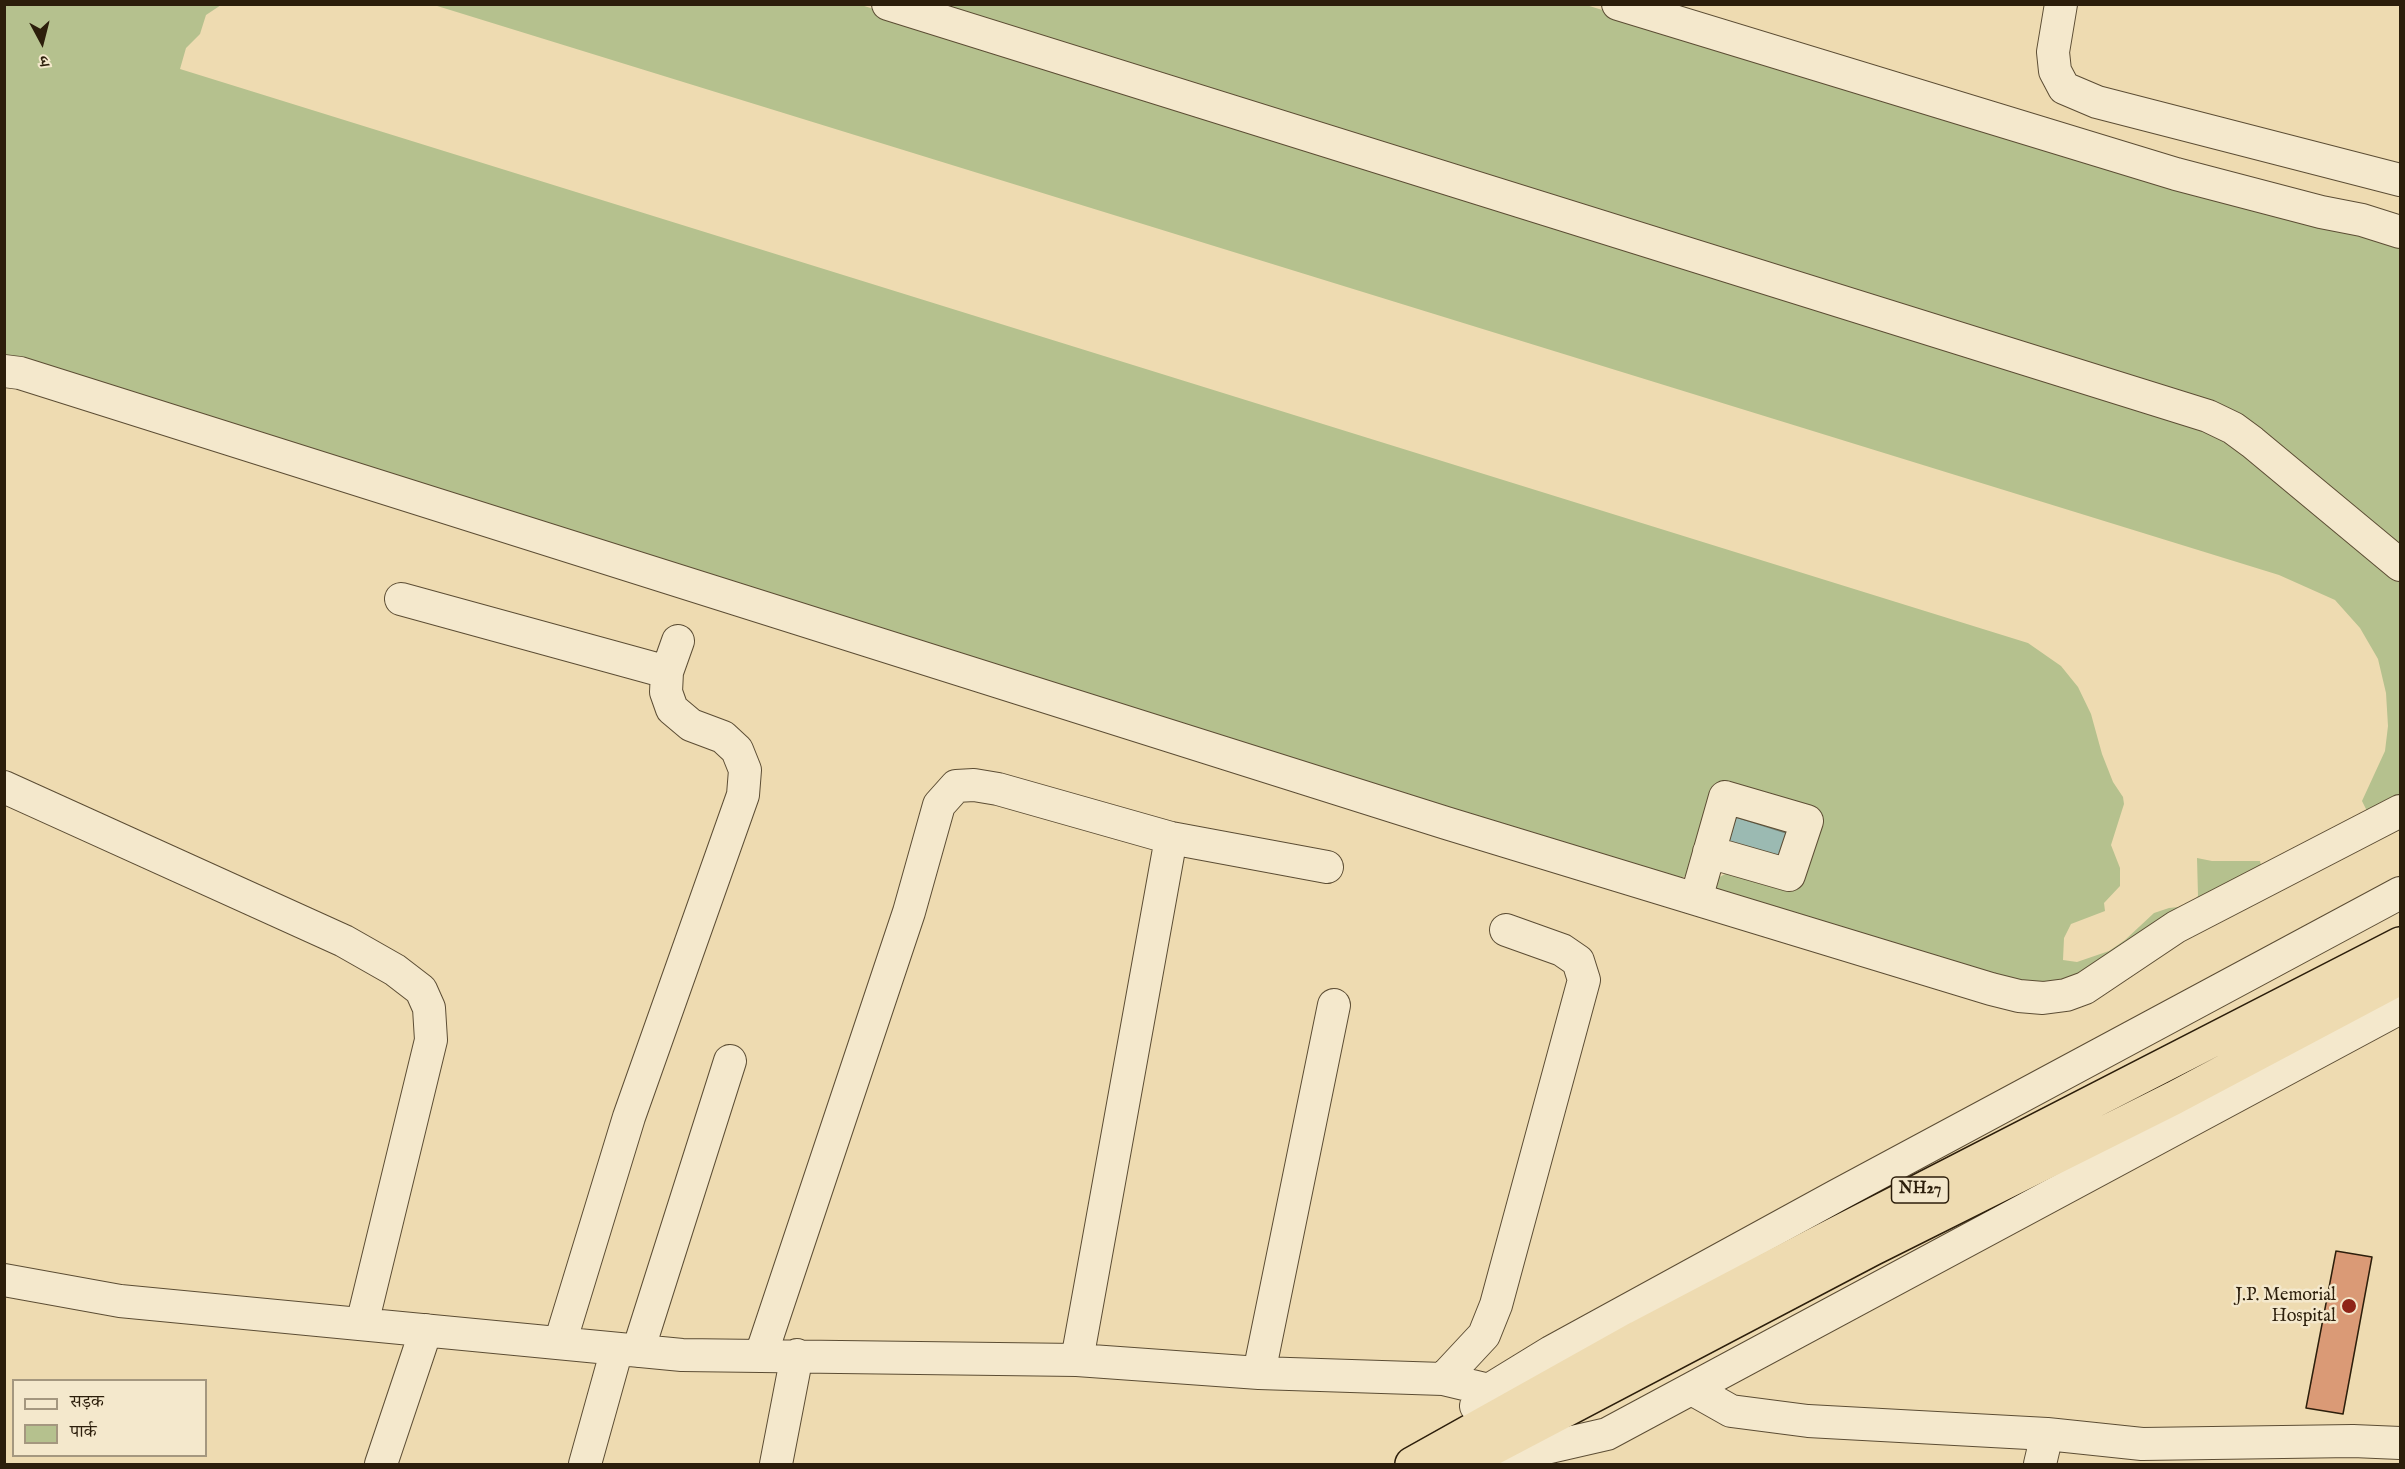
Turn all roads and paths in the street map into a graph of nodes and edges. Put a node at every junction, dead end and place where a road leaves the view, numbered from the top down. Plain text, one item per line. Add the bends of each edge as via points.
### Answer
1 (888, 4) edge
2 (1618, 4) edge
3 (2061, 4) edge
4 (2400, 180) edge
5 (2400, 232) edge
6 (4, 371) edge
7 (2400, 566) edge
8 (401, 599) dead end
9 (678, 641) dead end
10 (667, 672) junction
11 (4, 787) edge
12 (2400, 811) edge
13 (1171, 838) junction
14 (1709, 852) dead end
15 (1327, 867) dead end
16 (2400, 893) edge
17 (1695, 899) junction
18 (1506, 930) dead end
19 (2400, 944) edge
20 (2400, 978) edge
21 (1334, 1005) dead end
22 (2400, 1008) edge
23 (730, 1061) dead end
24 (4, 1280) edge
25 (362, 1324) junction
26 (426, 1330) junction
27 (560, 1343) junction
28 (627, 1350) junction
29 (761, 1355) junction
30 (797, 1355) junction
31 (1077, 1360) junction
32 (1259, 1374) junction
33 (1443, 1379) junction
34 (1692, 1389) junction
35 (1489, 1390) junction
36 (2047, 1434) junction
37 (2400, 1443) edge
38 (2246, 1453) edge
39 (1454, 1456) edge
40 (381, 1464) edge
41 (585, 1464) edge
42 (776, 1464) edge
43 (1412, 1464) edge
44 (1476, 1464) edge
45 (2040, 1464) edge

1 - 7 street via 2208,416 2243,435
2 - 5 street via 2165,170
3 - 4 street via 2053,52 2055,71 2064,87 2097,102
6 - 17 street
8 - 10 street
9 - 10 street
10 - 27 street via 666,692 672,709 691,725 723,737 737,750 745,770 743,795 629,1117
11 - 25 street via 344,941 421,990 429,1008 431,1040
12 - 17 street via 2176,927 2085,988 2054,997 2019,996 1991,989
13 - 15 street
13 - 29 street via 974,785 956,786 939,805 909,912
13 - 31 street
14 - 17 street
16 - 35 street via 1836,1196
18 - 33 street via 1562,950 1578,961 1584,980 1496,1305 1484,1335
19 - 39 highway, NH27 via 1639,1337
20 - 39 highway, NH27 via 2174,1098
21 - 32 street
22 - 34 street
23 - 28 street
24 - 25 street via 120,1301
25 - 26 street
26 - 27 street
26 - 40 street
27 - 28 street
28 - 29 street
28 - 41 street
29 - 30 street
30 - 31 street
30 - 42 street
31 - 32 street
32 - 33 street
33 - 35 street
34 - 36 street via 1731,1411 1808,1421
34 - 44 street via 1607,1434
35 - 39 street
36 - 38 street
36 - 45 street
37 - 38 street via 2353,1440
39 - 43 highway, NH27

